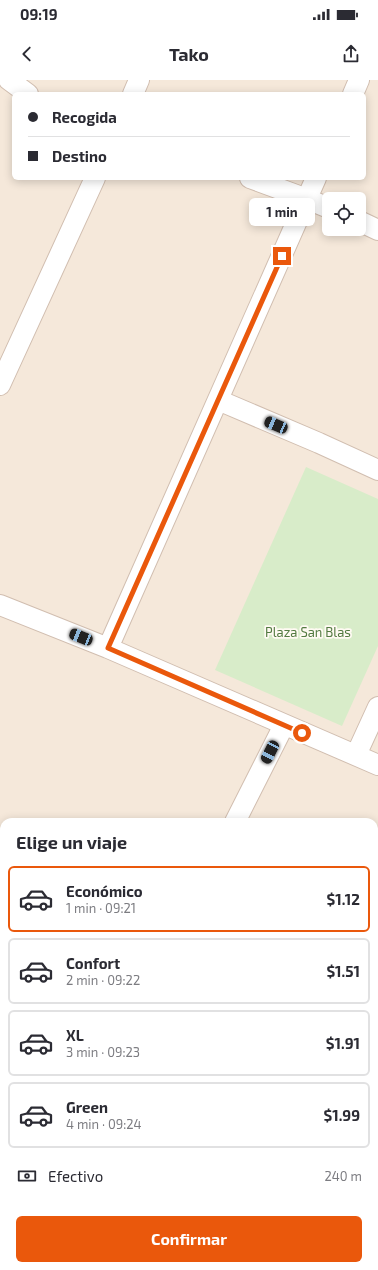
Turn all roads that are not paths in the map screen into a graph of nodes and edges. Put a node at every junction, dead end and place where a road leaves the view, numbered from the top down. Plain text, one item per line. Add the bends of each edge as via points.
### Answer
1 (9, 80) edge
2 (139, 80) edge
3 (359, 80) edge
4 (25, 92) edge
5 (134, 92) edge
6 (354, 92) edge
7 (93, 180) edge
8 (255, 180) edge
9 (315, 180) edge
10 (307, 199) junction
11 (322, 205) edge
12 (366, 225) edge
13 (378, 230) edge
14 (0, 385) edge
15 (218, 400) junction
16 (378, 470) edge
17 (0, 604) edge
18 (108, 648) junction
19 (378, 707) edge
20 (284, 725) junction
21 (356, 755) junction
22 (378, 765) edge
23 (237, 818) edge

1 - 4 street
2 - 5 street
3 - 6 street
7 - 14 street
8 - 10 street
9 - 10 street
10 - 11 street
10 - 15 street
12 - 13 street
15 - 16 street
15 - 18 street
17 - 18 street
18 - 20 street
19 - 21 street
20 - 21 street
20 - 23 street
21 - 22 street

